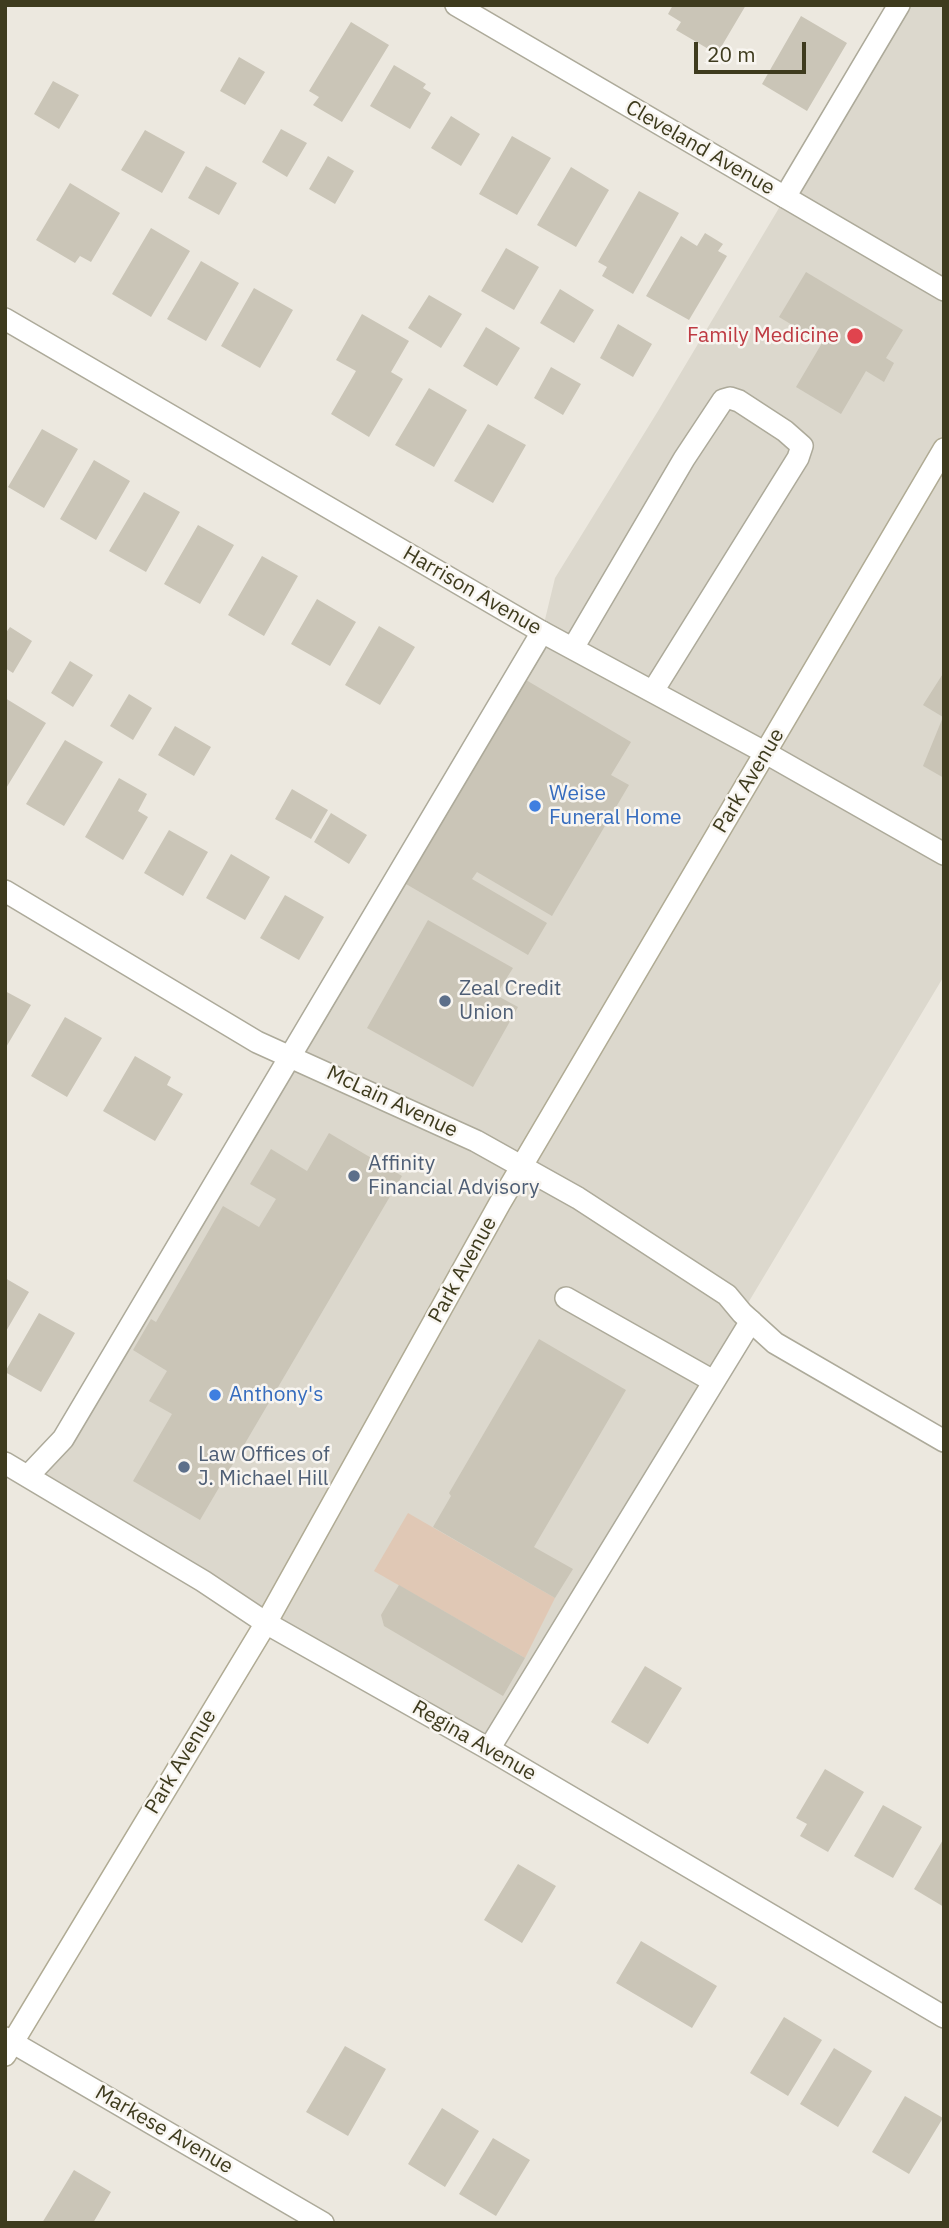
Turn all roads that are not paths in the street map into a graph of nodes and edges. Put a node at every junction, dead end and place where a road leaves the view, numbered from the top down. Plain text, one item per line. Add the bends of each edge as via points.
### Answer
1 (456, 5) edge
2 (899, 5) edge
3 (785, 197) junction
4 (944, 290) edge
5 (5, 319) edge
6 (944, 449) edge
7 (542, 632) junction
8 (573, 648) junction
9 (653, 691) junction
10 (766, 753) junction
11 (944, 854) edge
12 (5, 891) edge
13 (289, 1055) junction
14 (522, 1168) junction
15 (566, 1298) dead end
16 (751, 1321) junction
17 (713, 1381) junction
18 (944, 1441) edge
19 (5, 1463) edge
20 (28, 1476) junction
21 (266, 1623) junction
22 (489, 1749) junction
23 (944, 2017) edge
24 (8, 2045) edge
25 (323, 2223) edge

1 - 3 street, Cleveland Avenue
2 - 3 street
3 - 4 street, Cleveland Avenue
5 - 7 street, Harrison Avenue
6 - 10 street, Park Avenue
7 - 8 street, Harrison Avenue
7 - 13 street
8 - 9 street, Harrison Avenue
8 - 9 street via 723,400 739,401 802,446
9 - 10 street, Harrison Avenue
10 - 11 street, Harrison Avenue
10 - 14 street, Park Avenue
12 - 13 street, McLain Avenue via 257,1042
13 - 14 street, McLain Avenue via 475,1141
13 - 20 street via 62,1439
14 - 16 street, McLain Avenue via 578,1198 727,1295
14 - 21 street, Park Avenue
15 - 17 street
16 - 17 street
16 - 18 street, McLain Avenue via 775,1343
17 - 22 street
19 - 20 street, Regina Avenue
20 - 21 street, Regina Avenue
21 - 22 street, Regina Avenue
21 - 24 street, Park Avenue
22 - 23 street, Regina Avenue
24 - 25 street, Markese Avenue

